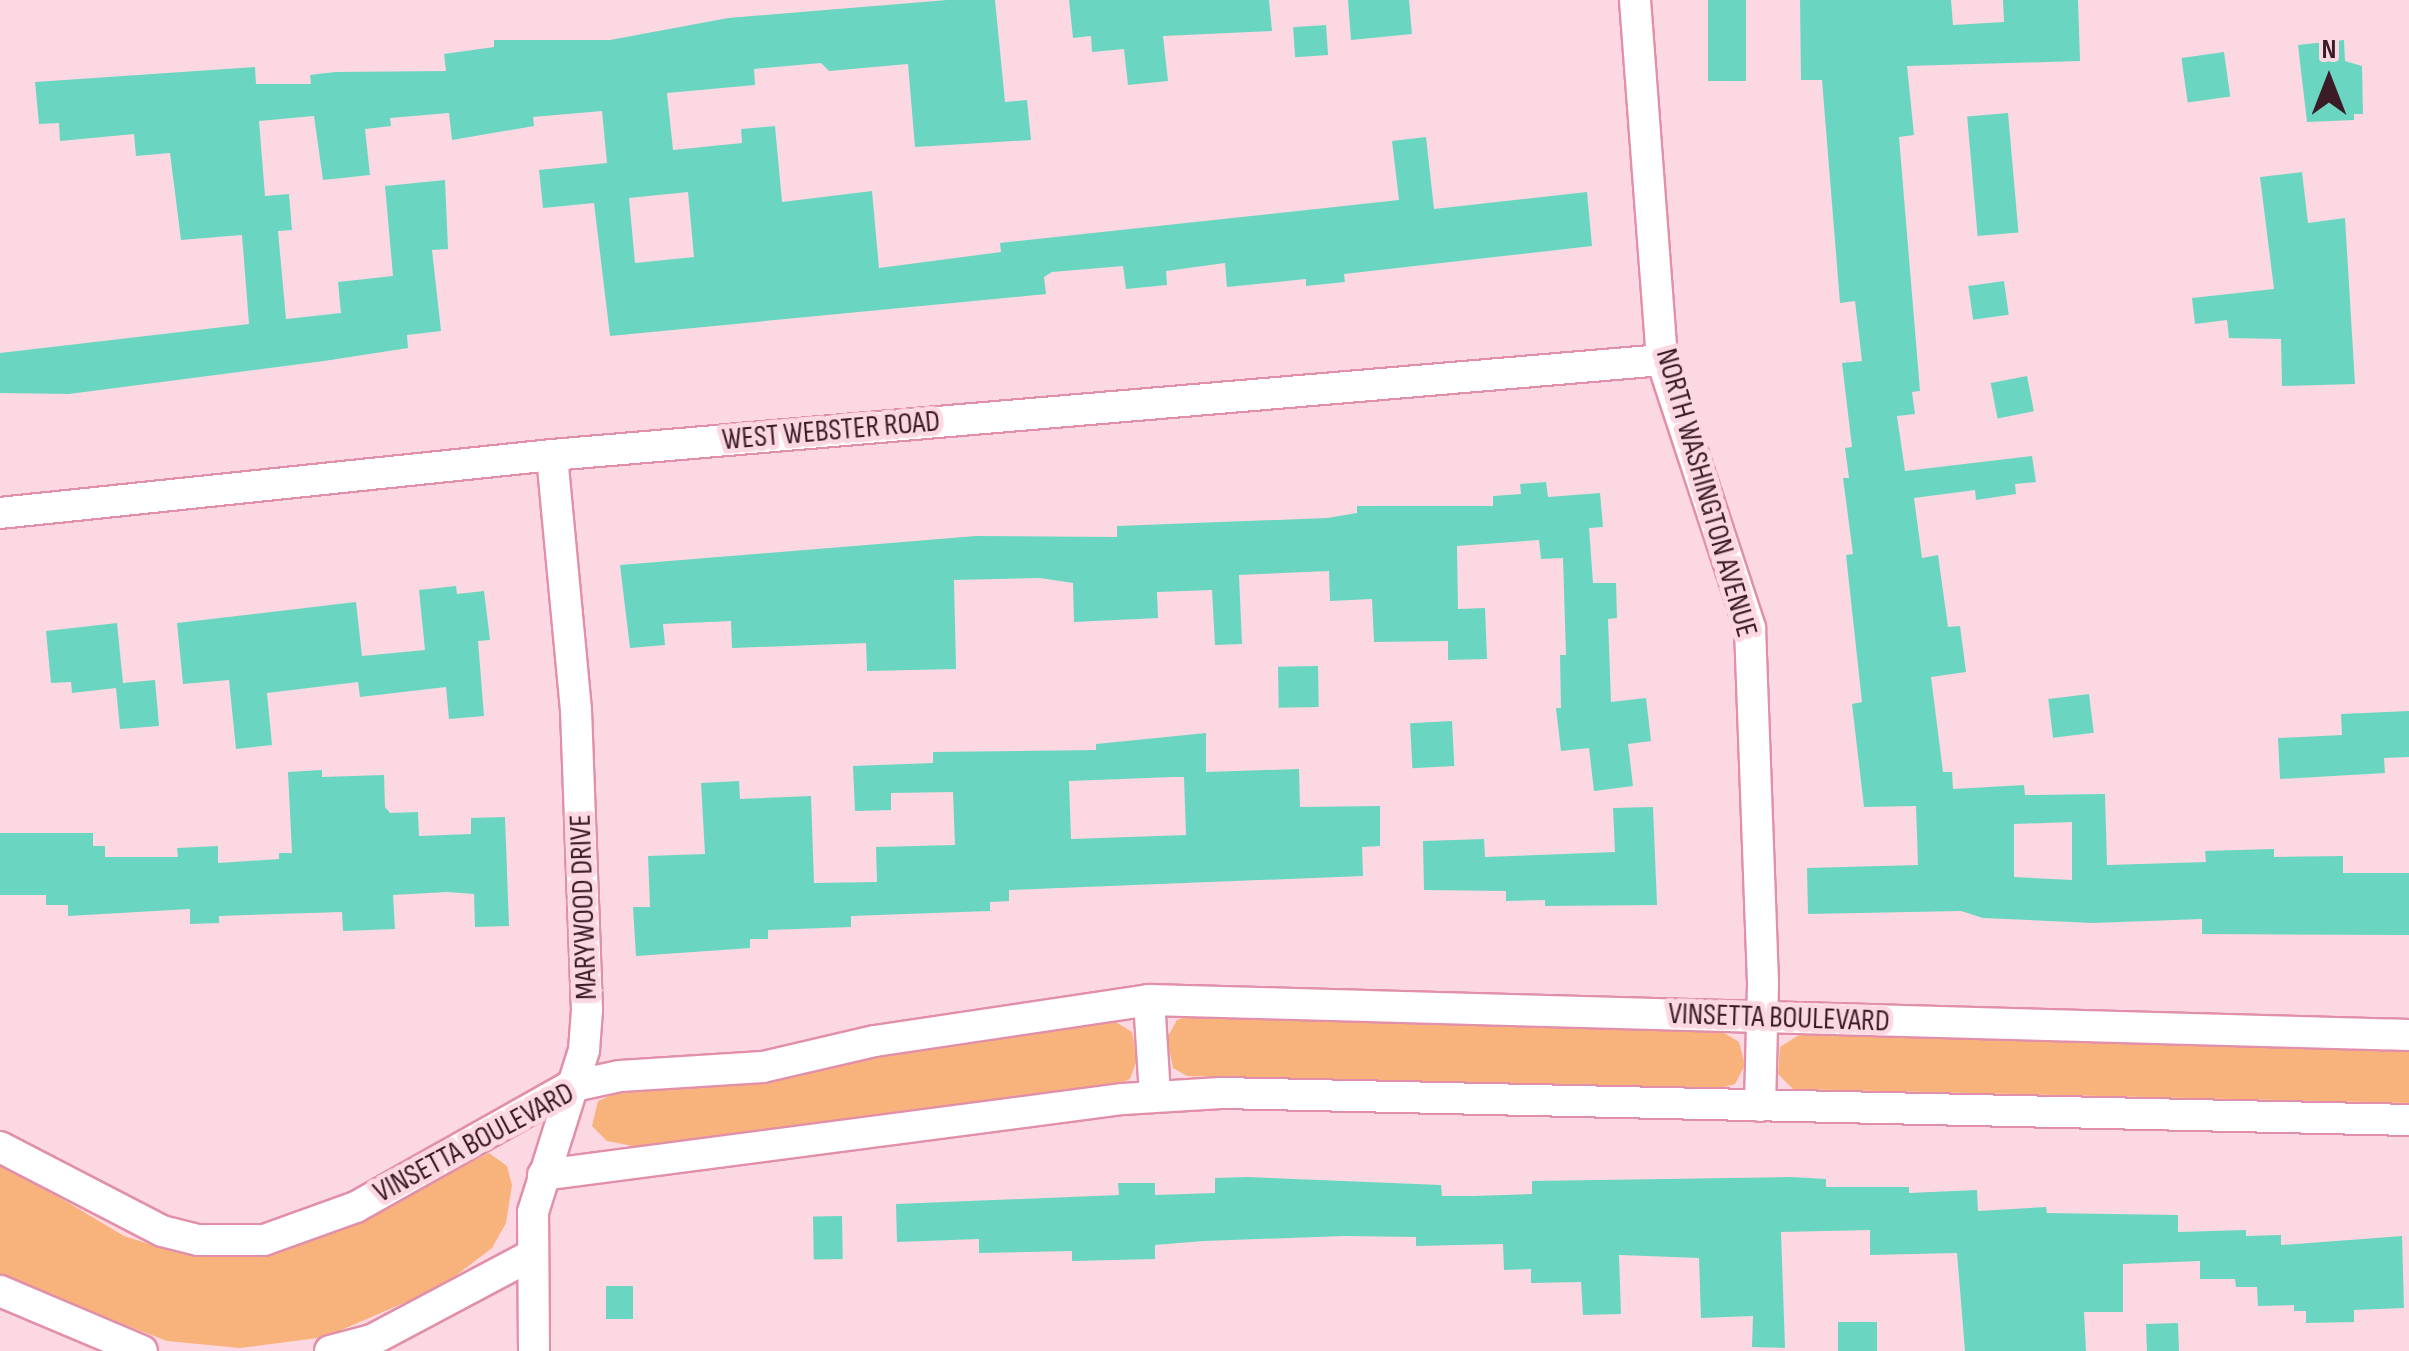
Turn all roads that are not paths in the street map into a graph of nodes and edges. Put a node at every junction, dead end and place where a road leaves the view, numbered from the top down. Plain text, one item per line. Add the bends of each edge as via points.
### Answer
1 (1634, 0) edge
2 (1662, 360) junction
3 (552, 455) junction
4 (0, 513) edge
5 (1150, 1000) junction
6 (1763, 1017) junction
7 (2409, 1036) edge
8 (569, 1087) junction
9 (1154, 1096) junction
10 (1760, 1106) junction
11 (2409, 1120) edge
12 (0, 1147) edge
13 (543, 1176) junction
14 (530, 1256) junction
15 (0, 1291) edge
16 (142, 1351) edge
17 (330, 1351) edge
18 (534, 1351) edge

1 - 2 street, NORTH WASHINGTON AVENUE
2 - 3 street, WEST WEBSTER ROAD
2 - 6 street, NORTH WASHINGTON AVENUE via 1750,628
3 - 4 street, WEST WEBSTER ROAD
3 - 8 street, MARYWOOD DRIVE via 576,710 586,974 584,1050
5 - 6 street, VINSETTA BOULEVARD
5 - 8 street, VINSETTA BOULEVARD via 875,1040 763,1067 620,1076
5 - 9 street
6 - 7 street, VINSETTA BOULEVARD
6 - 10 street, NORTH WASHINGTON AVENUE
8 - 12 street, VINSETTA BOULEVARD via 356,1207 264,1240 198,1240 162,1231
8 - 13 street, MARYWOOD DRIVE
9 - 10 street, VINSETTA BOULEVARD
9 - 13 street, VINSETTA BOULEVARD
10 - 11 street, VINSETTA BOULEVARD
13 - 14 street, MARYWOOD DRIVE
14 - 17 street via 372,1340
14 - 18 street, MARYWOOD DRIVE
15 - 16 street

